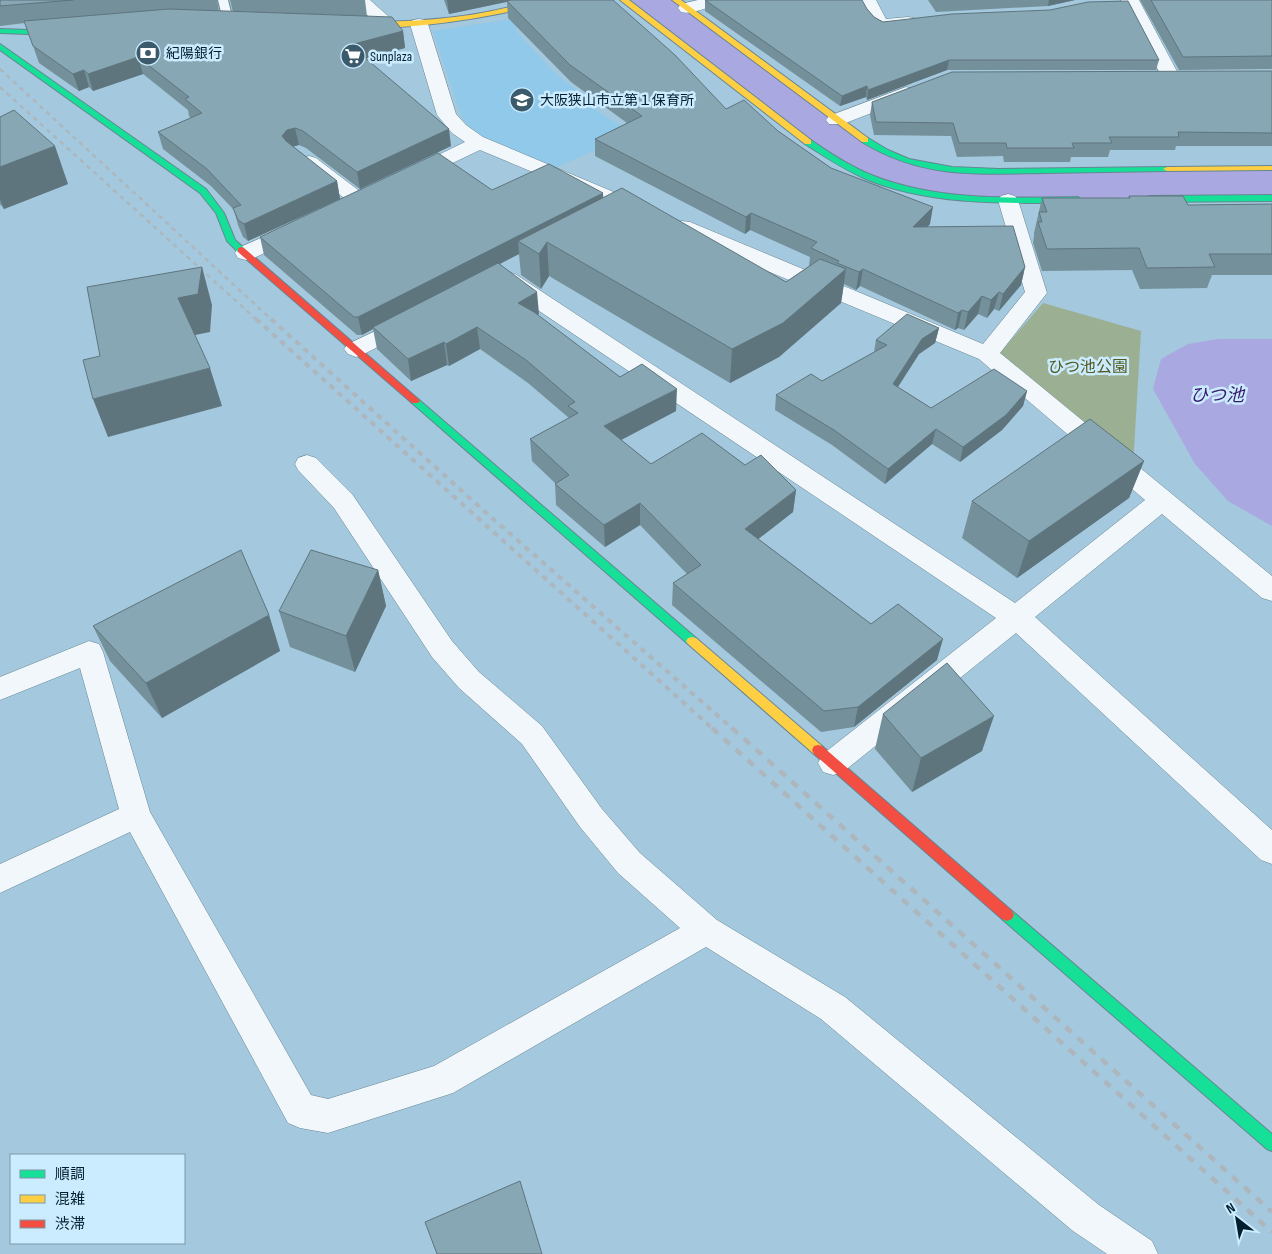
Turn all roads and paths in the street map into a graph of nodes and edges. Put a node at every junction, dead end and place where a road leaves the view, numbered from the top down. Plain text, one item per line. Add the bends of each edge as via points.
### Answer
1 (223, 0) edge
2 (359, 0) edge
3 (542, 0) edge
4 (624, 0) edge
5 (867, 0) edge
6 (759, 2) edge
7 (1125, 2) edge
8 (682, 4) edge
9 (228, 20) edge
10 (921, 20) edge
11 (349, 24) edge
12 (388, 24) junction
13 (419, 24) junction
14 (75, 27) edge
15 (0, 31) edge
16 (0, 46) edge
17 (1152, 77) edge
18 (923, 86) edge
19 (836, 120) junction
20 (479, 143) junction
21 (298, 154) edge
22 (1272, 168) edge
23 (1272, 198) edge
24 (1008, 200) junction
25 (1086, 200) edge
26 (1135, 200) edge
27 (632, 206) junction
28 (316, 220) edge
29 (606, 220) edge
30 (246, 253) junction
31 (502, 275) edge
32 (425, 314) edge
33 (356, 349) junction
34 (987, 354) junction
35 (307, 464) dead end
36 (1161, 500) junction
37 (1272, 591) edge
38 (1015, 617) junction
39 (0, 689) edge
40 (832, 763) junction
41 (136, 815) junction
42 (1272, 850) edge
43 (0, 879) edge
44 (706, 930) junction
45 (1272, 1144) edge
46 (1139, 1254) edge

1 - 9 lane
2 - 12 street
3 - 13 street via 502,14
4 - 24 street via 812,146 849,170 894,187 935,197
5 - 10 street via 874,18 882,25
6 - 8 street
7 - 17 street via 1180,77
8 - 19 street
11 - 12 street
12 - 13 street
13 - 20 street via 447,115 459,129
14 - 15 street via 29,32
16 - 30 street via 203,191 220,213 231,241
18 - 19 street
19 - 22 street via 894,156 947,169
20 - 21 street via 369,196
20 - 27 street
23 - 26 street
24 - 25 street
24 - 34 street via 1036,293
27 - 29 street
27 - 34 street
28 - 30 street
30 - 33 street
31 - 38 street
32 - 33 street
33 - 40 street
34 - 36 street
35 - 44 street via 343,501 442,649 469,680 532,735 591,818 629,863
36 - 37 street
36 - 38 street
38 - 40 street
38 - 42 street
39 - 41 street via 89,652
40 - 45 street
41 - 43 street
41 - 44 street via 300,1111 328,1116 441,1081
44 - 46 street via 833,1008 1086,1218

